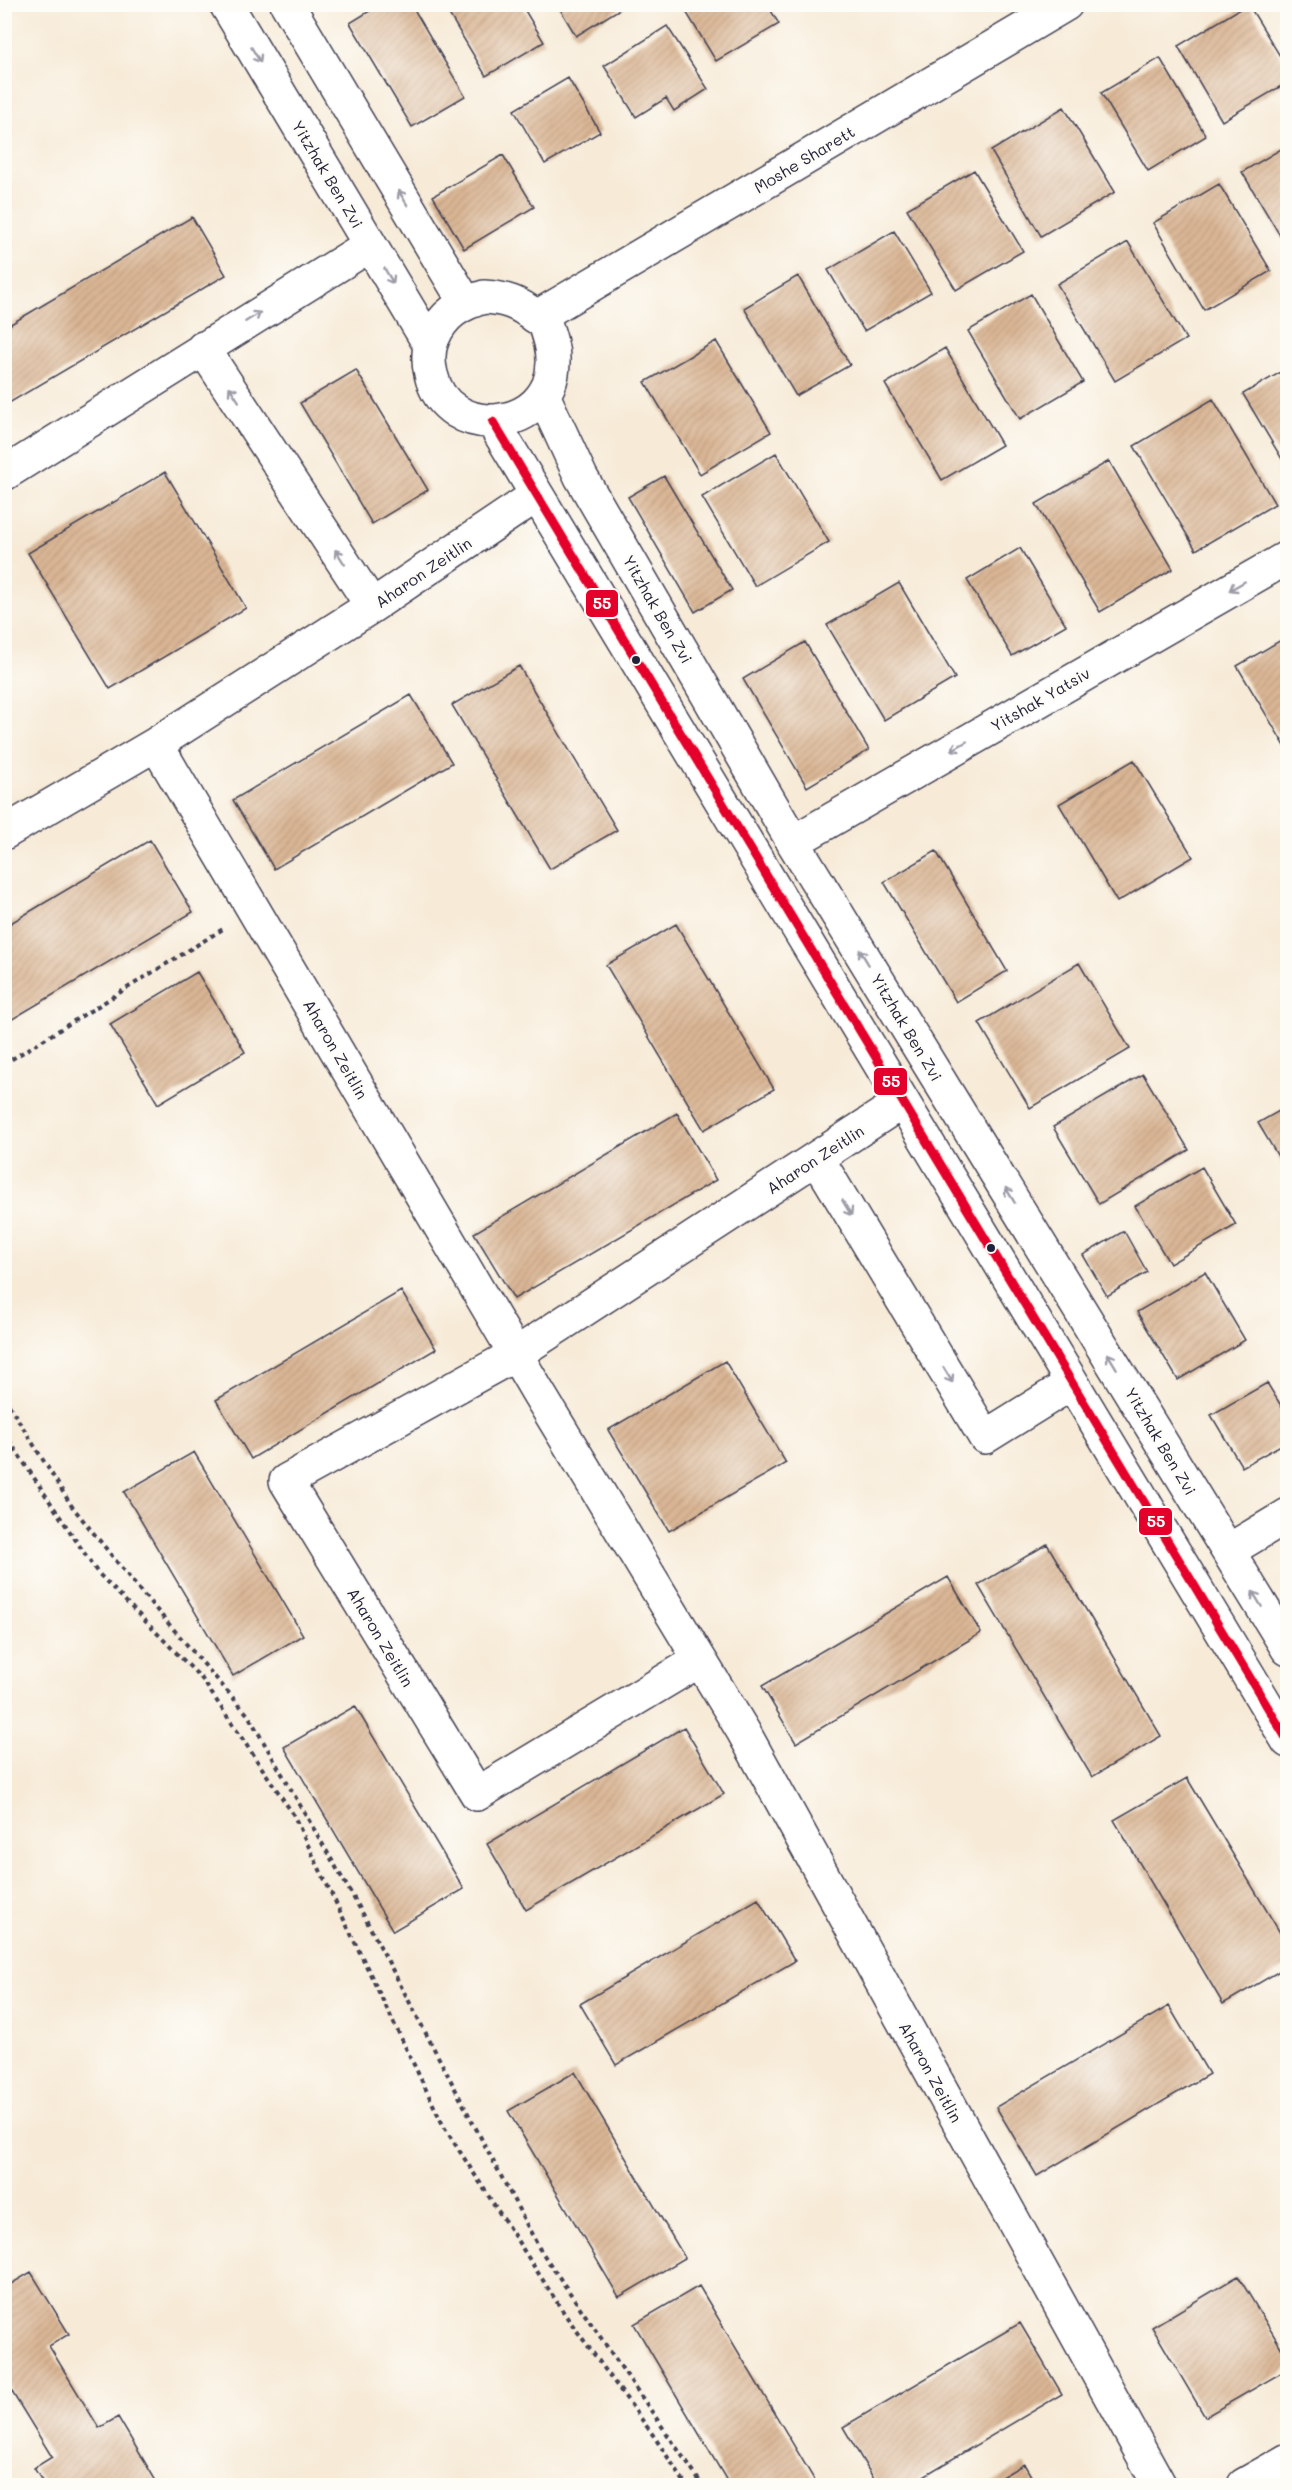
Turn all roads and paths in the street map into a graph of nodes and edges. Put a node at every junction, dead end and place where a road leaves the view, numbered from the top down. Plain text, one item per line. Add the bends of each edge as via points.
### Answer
1 (226, 4) edge
2 (287, 4) edge
3 (1066, 4) edge
4 (370, 245) junction
5 (465, 303) junction
6 (542, 314) junction
7 (430, 345) junction
8 (203, 348) junction
9 (543, 395) junction
10 (493, 422) junction
11 (4, 474) edge
12 (537, 495) junction
13 (1287, 557) edge
14 (372, 606) junction
15 (156, 744) junction
16 (4, 833) edge
17 (793, 842) junction
18 (254, 910) junction
19 (4, 1064) edge
20 (902, 1102) junction
21 (817, 1158) junction
22 (516, 1354) junction
23 (1072, 1383) junction
24 (4, 1397) edge
25 (4, 1433) edge
26 (1287, 1515) edge
27 (1228, 1551) junction
28 (1287, 1649) edge
29 (700, 1660) junction
30 (1287, 1741) edge
31 (1287, 2460) edge
32 (1244, 2485) edge
33 (687, 2486) edge
34 (703, 2486) edge
35 (1160, 2486) edge

1 -> 4 street, Yitzhak Ben Zvi
5 -> 2 street
3 - 6 street, Moshe Sharett
4 -> 7 street, Yitzhak Ben Zvi
8 -> 4 street
5 - 6 street via 484,297 503,298 536,316
5 - 7 street via 437,327
6 - 9 street via 554,365
7 - 10 street via 430,373 442,399 473,420
8 - 11 street
14 -> 8 street
9 - 10 street via 512,419
9 - 17 street, Yitzhak Ben Zvi via 581,477
10 - 12 street
12 - 14 street, Aharon Zeitlin
12 - 20 street
13 -> 17 street, Yitshak Yatsiv
14 - 15 street, Aharon Zeitlin
15 - 16 street, Aharon Zeitlin
15 - 18 street, Aharon Zeitlin
27 -> 17 street, Yitzhak Ben Zvi
18 - 19 path
18 - 22 street, Aharon Zeitlin
20 - 21 street, Aharon Zeitlin
20 - 23 street
21 - 22 street, Aharon Zeitlin
21 -> 23 street via 985,1437
22 - 29 street, Aharon Zeitlin
22 - 29 street, Aharon Zeitlin via 286,1480 477,1794
23 - 30 street
24 - 34 path via 71,1505 248,1715 363,1914 539,2248
25 - 33 path via 97,1572 202,1679 293,1814 444,2127 566,2316
26 - 27 street
28 -> 27 street, Yitzhak Ben Zvi
29 - 35 street, Aharon Zeitlin
31 - 32 street

